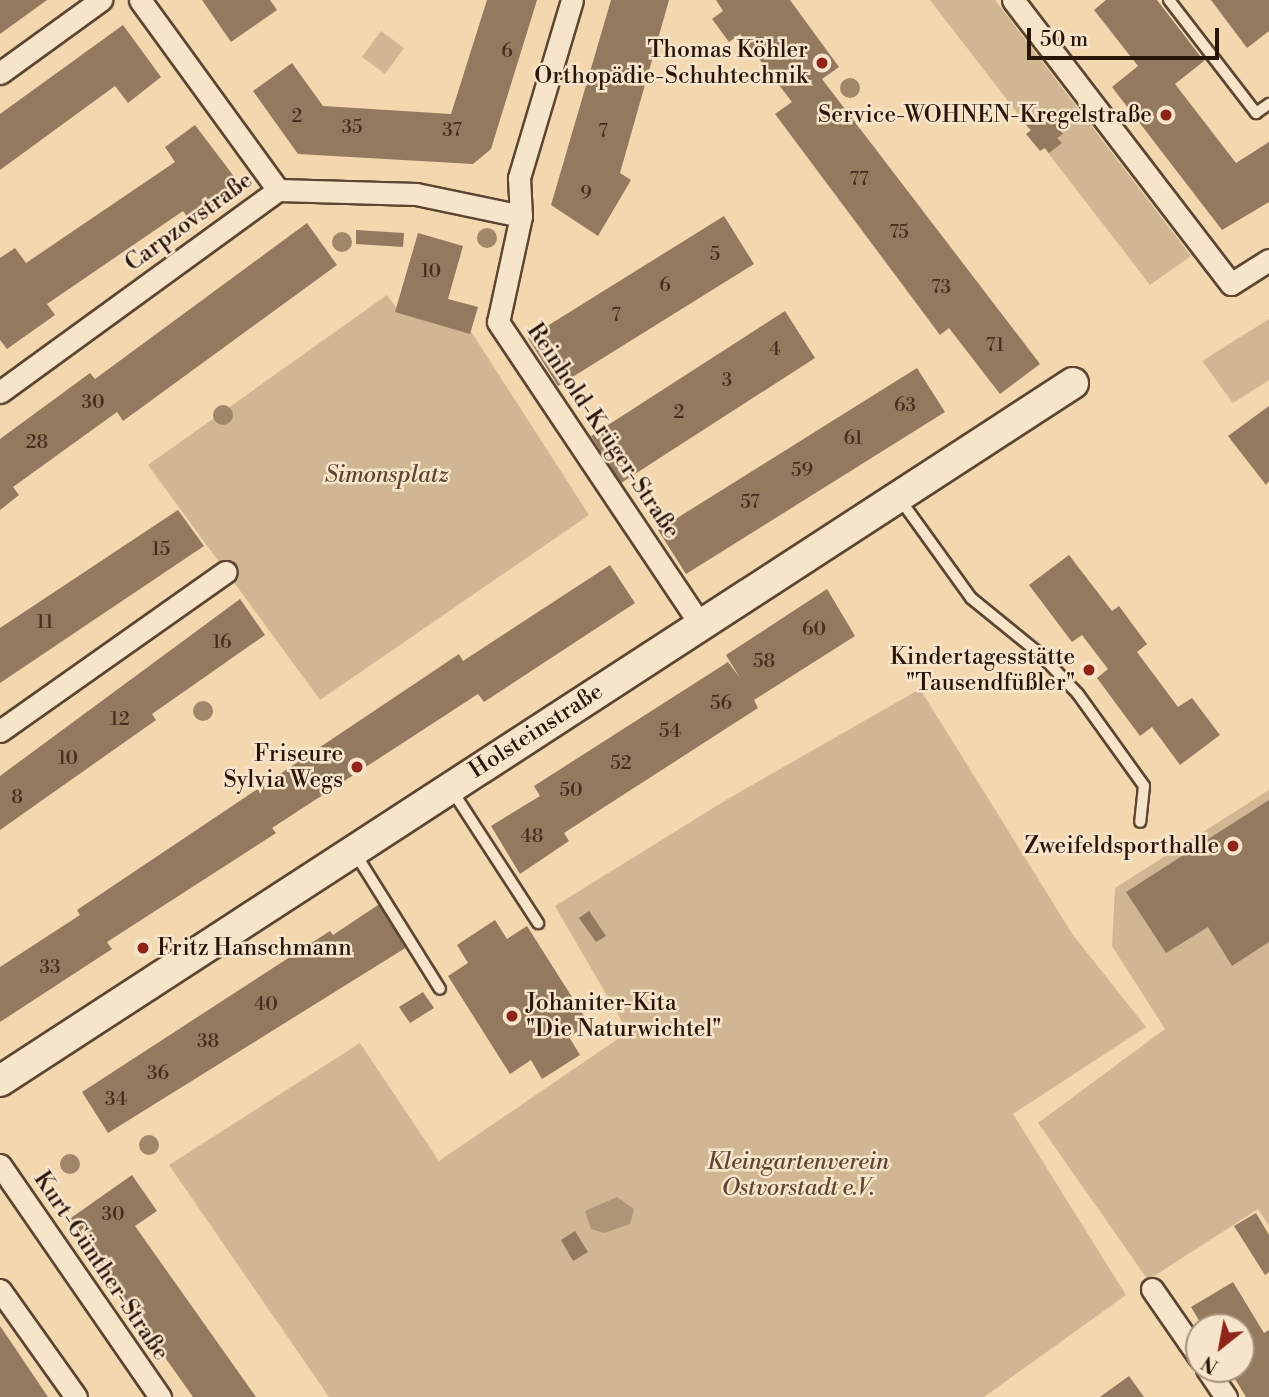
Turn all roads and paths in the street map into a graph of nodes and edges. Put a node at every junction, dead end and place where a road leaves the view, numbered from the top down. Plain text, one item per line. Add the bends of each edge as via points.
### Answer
1 (101, 0) edge
2 (140, 0) edge
3 (572, 0) edge
4 (1013, 0) edge
5 (1169, 0) edge
6 (0, 73) edge
7 (1269, 104) edge
8 (278, 190) junction
9 (521, 216) junction
10 (1269, 260) edge
11 (1073, 383) dead end
12 (0, 392) edge
13 (898, 498) junction
14 (225, 572) dead end
15 (701, 625) junction
16 (0, 731) edge
17 (450, 787) junction
18 (1140, 822) dead end
19 (354, 850) junction
20 (538, 923) dead end
21 (440, 989) dead end
22 (0, 1081) edge
23 (0, 1165) edge
24 (1152, 1289) dead end
25 (0, 1290) edge
26 (1185, 1337) edge
27 (76, 1397) edge
28 (160, 1397) edge

1 - 6 street
2 - 8 street
3 - 9 street, Reinhold-Krüger-Straße via 519,178
4 - 10 street via 1231,284
5 - 7 lane via 1256,113
8 - 9 street, Carpzovstraße via 416,194
8 - 12 street, Carpzovstraße
9 - 15 street, Reinhold-Krüger-Straße via 498,322
11 - 13 street, Holsteinstraße
13 - 15 street, Holsteinstraße
13 - 18 lane via 971,598 1040,654 1078,694 1144,786
14 - 16 street
15 - 17 street, Holsteinstraße
17 - 19 street, Holsteinstraße
17 - 20 lane
19 - 21 lane
19 - 22 street, Holsteinstraße
23 - 28 street, Kurt-Günther-Straße
24 - 26 street
25 - 27 street

